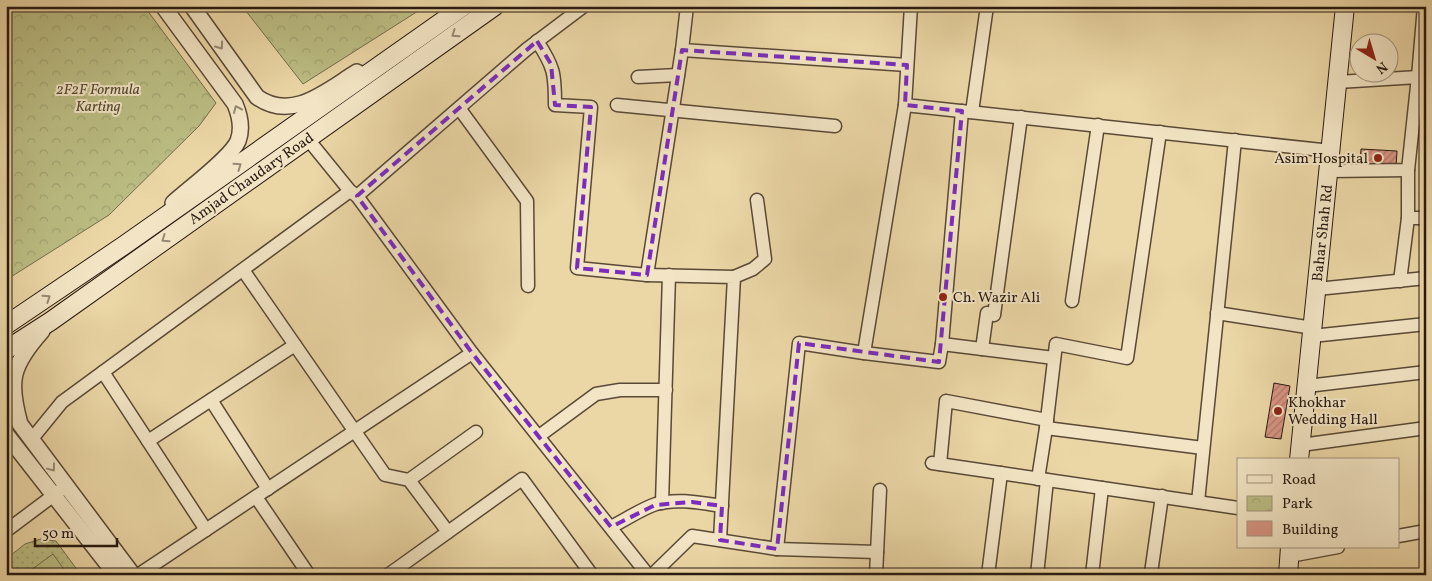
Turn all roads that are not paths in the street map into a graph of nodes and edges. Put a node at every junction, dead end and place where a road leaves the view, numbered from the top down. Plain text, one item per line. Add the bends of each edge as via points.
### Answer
1 (163, 6) edge
2 (192, 6) edge
3 (464, 6) edge
4 (495, 6) edge
5 (584, 6) edge
6 (687, 6) edge
7 (911, 6) edge
8 (987, 6) edge
9 (1345, 6) edge
10 (1424, 6) edge
11 (435, 27) junction
12 (537, 41) junction
13 (682, 50) junction
14 (907, 66) junction
15 (678, 75) junction
16 (638, 77) dead end
17 (1422, 77) edge
18 (1338, 82) junction
19 (617, 104) dead end
20 (905, 105) junction
21 (459, 108) junction
22 (672, 110) junction
23 (967, 111) junction
24 (1021, 117) junction
25 (835, 126) dead end
26 (1098, 126) junction
27 (1160, 132) junction
28 (307, 138) junction
29 (1234, 140) junction
30 (1331, 151) junction
31 (1408, 170) junction
32 (1328, 171) junction
33 (353, 193) junction
34 (758, 200) dead end
35 (1408, 218) junction
36 (1426, 218) edge
37 (123, 246) junction
38 (243, 270) junction
39 (647, 275) junction
40 (669, 275) junction
41 (734, 277) junction
42 (1426, 278) edge
43 (1400, 281) junction
44 (528, 286) dead end
45 (1317, 289) junction
46 (1072, 301) dead end
47 (1217, 313) junction
48 (51, 321) junction
49 (1426, 324) edge
50 (6, 325) edge
51 (1312, 332) junction
52 (942, 344) junction
53 (295, 346) junction
54 (982, 349) junction
55 (6, 350) edge
56 (472, 353) junction
57 (864, 353) junction
58 (1054, 358) junction
59 (103, 372) junction
60 (1426, 372) edge
61 (1307, 386) junction
62 (666, 390) junction
63 (211, 400) junction
64 (1046, 424) junction
65 (1426, 428) edge
66 (354, 432) junction
67 (476, 432) dead end
68 (6, 434) edge
69 (539, 436) junction
70 (31, 440) junction
71 (148, 441) junction
72 (1203, 448) junction
73 (1300, 452) edge
74 (1001, 473) junction
75 (1043, 479) junction
76 (408, 480) junction
77 (1102, 488) junction
78 (268, 489) junction
79 (60, 490) junction
80 (880, 490) dead end
81 (1162, 496) junction
82 (256, 497) junction
83 (1198, 502) junction
84 (662, 503) junction
85 (722, 506) junction
86 (1237, 508) edge
87 (611, 528) junction
88 (206, 530) junction
89 (6, 531) edge
90 (1426, 531) edge
91 (448, 532) junction
92 (1400, 536) edge
93 (720, 540) junction
94 (1328, 548) edge
95 (777, 549) junction
96 (877, 552) junction
97 (1290, 552) edge
98 (1152, 573) dead end
99 (116, 575) edge
100 (133, 575) edge
101 (138, 575) edge
102 (309, 575) edge
103 (388, 575) edge
104 (592, 575) edge
105 (648, 575) edge
106 (652, 575) edge
107 (876, 575) edge
108 (988, 575) edge
109 (1037, 575) edge
110 (1092, 575) edge
111 (1288, 575) edge

37 -> 1 street via 223,159 237,144 240,132 240,116 235,104
2 -> 11 street via 257,97 288,108 302,104
3 - 11 main road, Amjad Chaudary Road
4 -> 28 main road, Amjad Chaudary Road
5 - 12 street
6 - 13 street
7 - 14 street
8 - 23 street
9 - 18 main road, Bahar Shah Rd
10 - 17 street
37 -> 11 main road, Amjad Chaudary Road
12 - 21 street
12 - 39 street via 555,76 555,105 591,106 577,268
13 - 14 street
13 - 15 street
14 - 20 street
15 - 16 street
15 - 22 street
17 - 18 street
17 - 31 street
18 - 30 main road, Bahar Shah Rd
19 - 22 street
20 - 23 street
20 - 57 street
21 - 33 street
21 - 44 street via 527,201
22 - 25 street
22 - 39 street
23 - 24 street
23 - 52 street
24 - 26 street
24 - 54 street via 994,315 987,313
26 - 27 street
26 - 46 street
27 - 29 street
27 - 58 street via 1127,358 1056,344
28 - 33 street
28 -> 48 main road, Amjad Chaudary Road
29 - 30 street
29 - 47 street
30 - 32 main road, Bahar Shah Rd
31 - 32 street
31 - 35 street
32 - 45 main road, Bahar Shah Rd
33 - 38 street
33 - 56 street
34 - 41 street via 765,259 753,269
35 - 36 street
35 - 43 street
50 -> 37 main road, Amjad Chaudary Road
38 - 53 street
38 - 59 street
39 - 40 street
40 - 41 street
40 - 62 street
41 - 85 street
42 - 43 street
43 - 45 street
45 - 51 main road, Bahar Shah Rd
47 - 51 street
47 - 72 street
48 - 55 main road, Amjad Chaudary Road
48 - 70 street via 15,368 12,396 20,424
49 - 51 street
51 - 61 main road, Bahar Shah Rd
52 - 54 street
52 - 57 street via 939,362
53 - 63 street
53 - 66 street
54 - 58 street
56 - 66 street
56 - 69 street
57 - 95 street via 799,343
58 - 64 street
59 - 70 street via 62,402
59 - 71 street
60 - 61 street
61 - 73 main road, Bahar Shah Rd
62 - 69 street via 620,390 596,394
62 - 84 street
63 - 71 street
63 - 78 street
64 - 72 street
64 - 74 street via 946,401 936,464
64 - 75 street
65 - 73 street
66 - 76 street via 384,475
66 - 78 street
67 - 76 street
68 - 79 street
69 - 87 street
70 -> 79 street
71 - 88 street
72 - 83 street
74 - 75 street
74 - 108 street
75 - 77 street
75 - 109 street
76 - 91 street
77 - 81 street
77 - 110 street
78 - 82 street
79 - 89 street
79 - 99 street
79 - 100 street
80 - 96 street
81 - 83 street
81 - 98 street
82 - 88 street
82 - 102 street
83 - 86 street
84 - 85 street
84 - 87 street
85 - 93 street
87 - 105 street
88 - 101 street
90 - 92 street
91 - 103 street
91 - 104 street via 522,479
93 - 95 street
93 - 106 street via 692,536
94 - 97 street
95 - 96 street
96 - 107 street
97 - 111 main road

